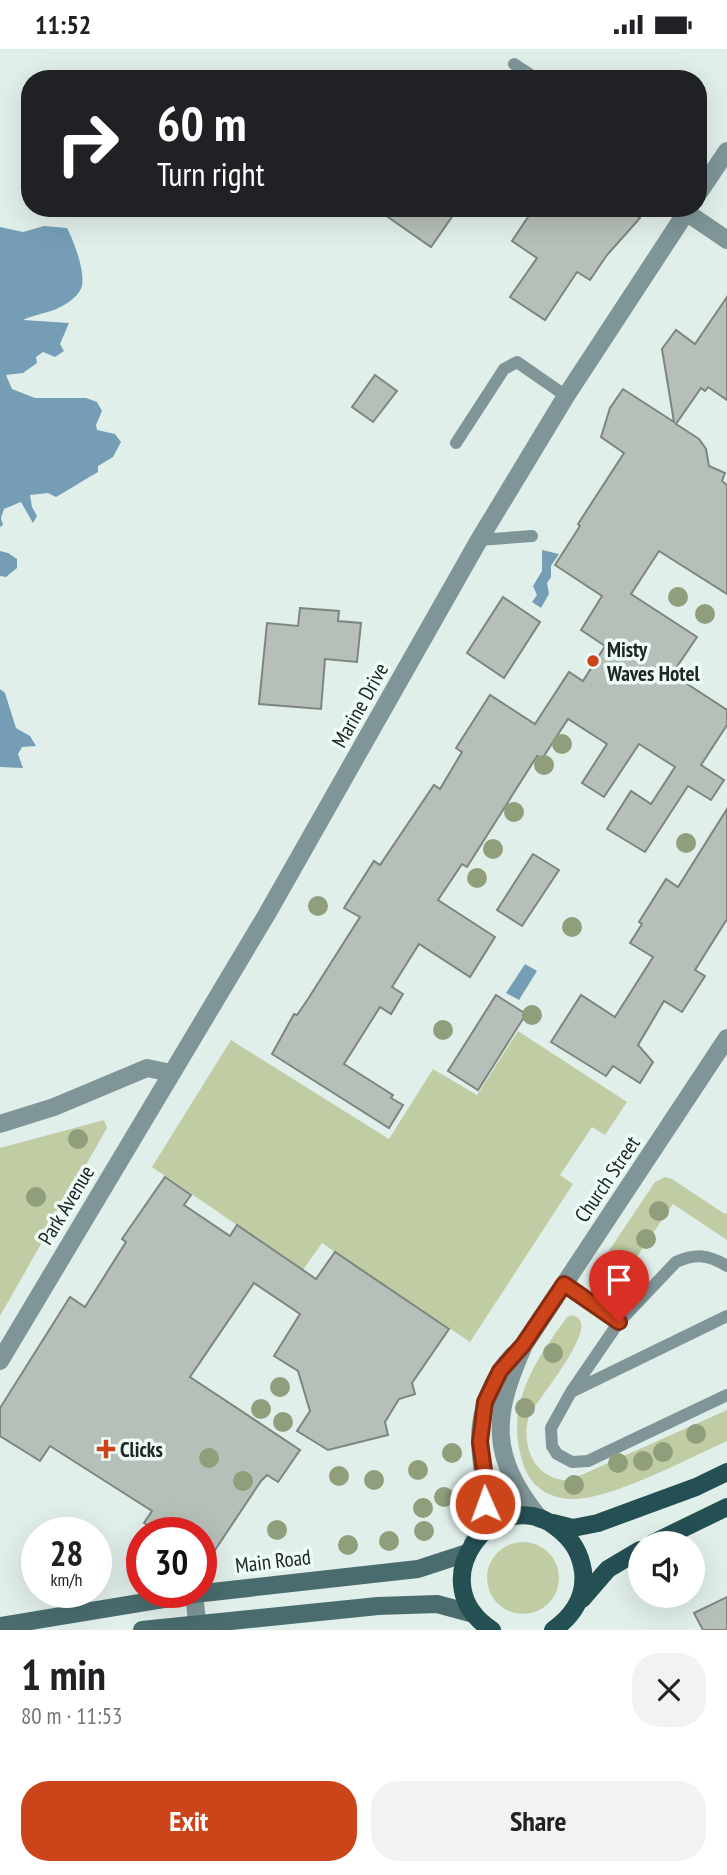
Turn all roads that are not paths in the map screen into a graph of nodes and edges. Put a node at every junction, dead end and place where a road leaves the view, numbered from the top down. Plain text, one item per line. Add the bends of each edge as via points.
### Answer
1 (514, 64) dead end
2 (523, 70) edge
3 (727, 151) edge
4 (707, 180) edge
5 (683, 217) edge
6 (697, 217) edge
7 (727, 240) edge
8 (566, 396) junction
9 (456, 443) dead end
10 (532, 536) dead end
11 (479, 540) junction
12 (727, 1038) edge
13 (171, 1073) junction
14 (0, 1123) edge
15 (727, 1266) edge
16 (564, 1284) junction
17 (727, 1316) edge
18 (619, 1322) junction
19 (523, 1345) junction
20 (0, 1361) edge
21 (571, 1392) junction
22 (727, 1395) edge
23 (727, 1472) edge
24 (727, 1507) edge
25 (545, 1521) junction
26 (678, 1531) edge
27 (470, 1549) junction
28 (628, 1557) edge
29 (217, 1591) edge
30 (578, 1603) junction
31 (126, 1605) edge
32 (196, 1608) edge
33 (484, 1625) edge
34 (0, 1626) edge
35 (198, 1627) edge
36 (142, 1630) edge
37 (553, 1630) edge

1 - 2 lane
3 - 4 street
5 - 8 street, Marine Drive
6 - 7 street
8 - 9 lane via 517,362 503,369
8 - 11 street, Marine Drive
10 - 11 lane
11 - 13 street, Marine Drive via 267,914
12 - 16 street, Church Street
13 - 14 street via 148,1068 54,1107
13 - 20 street, Park Avenue
15 - 18 lane via 705,1256 676,1262
16 - 18 lane
16 - 19 street, Church Street
17 - 21 lane
18 - 21 lane
19 - 25 street, Church Street via 508,1385 500,1438 510,1477
19 - 27 street, Church Street via 500,1371 485,1402 480,1442 485,1504
21 - 22 lane via 550,1437 557,1454 580,1463
23 - 25 main road, Main Road via 598,1523 573,1528
24 - 26 main road
25 - 27 main road, Main Road via 509,1518 482,1533
25 - 30 main road via 569,1537 581,1557 584,1580
27 - 29 main road, Main Road via 418,1569
27 - 33 main road via 462,1584 466,1600
28 - 30 main road via 608,1569
30 - 37 main road via 567,1621
31 - 34 main road, Main Road
32 - 35 street
33 - 35 main road via 437,1604 419,1604
35 - 36 main road

